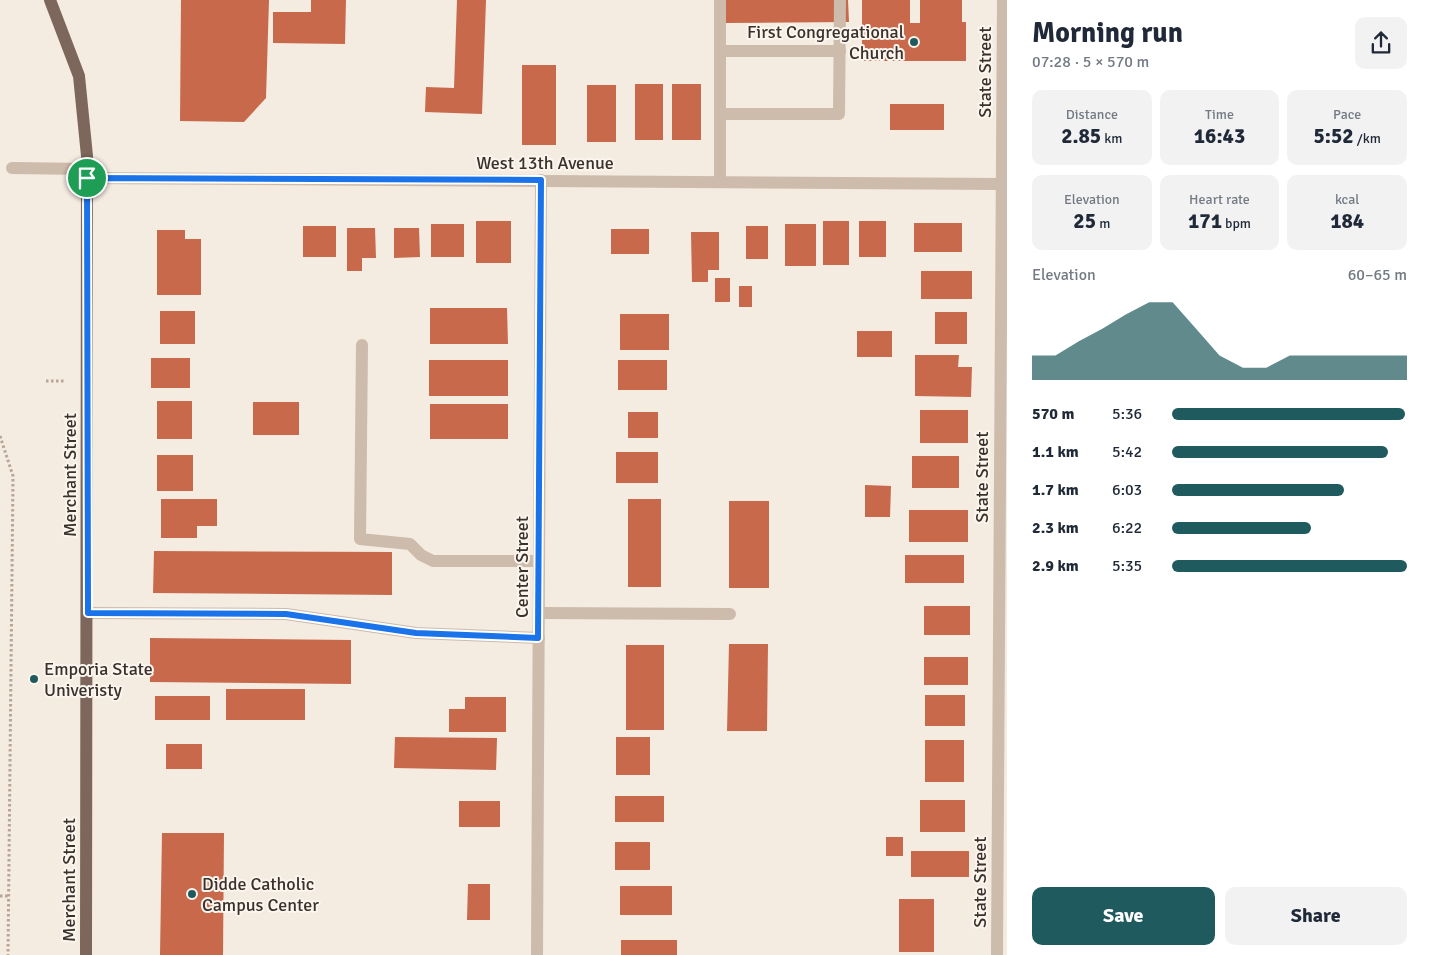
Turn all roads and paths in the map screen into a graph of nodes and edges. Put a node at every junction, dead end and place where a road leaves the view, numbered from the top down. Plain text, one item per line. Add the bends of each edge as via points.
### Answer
1 (50, 0) edge
2 (720, 0) edge
3 (840, 0) edge
4 (1003, 0) edge
5 (720, 51) junction
6 (840, 51) junction
7 (720, 114) junction
8 (12, 168) dead end
9 (87, 173) junction
10 (541, 180) junction
11 (720, 181) junction
12 (1002, 184) junction
13 (362, 345) dead end
14 (46, 380) dead end
15 (64, 381) dead end
16 (0, 436) edge
17 (1003, 532) edge
18 (539, 561) junction
19 (88, 613) junction
20 (539, 613) junction
21 (730, 614) dead end
22 (538, 638) junction
23 (0, 896) edge
24 (9, 896) junction
25 (8, 955) edge
26 (86, 955) edge
27 (537, 955) edge
28 (997, 955) edge

1 - 9 main road, Merchant Street via 79,76
2 - 5 street
3 - 6 street
4 - 12 street, State Street
5 - 6 street
5 - 7 street
6 - 7 street via 839,114
7 - 11 street
8 - 9 street, West 13th Avenue
9 - 10 street, West 13th Avenue
9 - 19 main road, Merchant Street
10 - 11 street, West 13th Avenue
10 - 18 street, Center Street
11 - 12 street, West 13th Avenue
12 - 17 street, State Street
13 - 18 street via 360,539 410,544 420,555 433,561
14 - 15 path
16 - 24 path via 13,476
17 - 28 street, State Street
18 - 20 street, Center Street
19 - 22 street via 286,614 416,633
19 - 26 main road, Merchant Street
20 - 21 street
20 - 22 street, Center Street
22 - 27 street, Center Street
23 - 24 path
24 - 25 path

